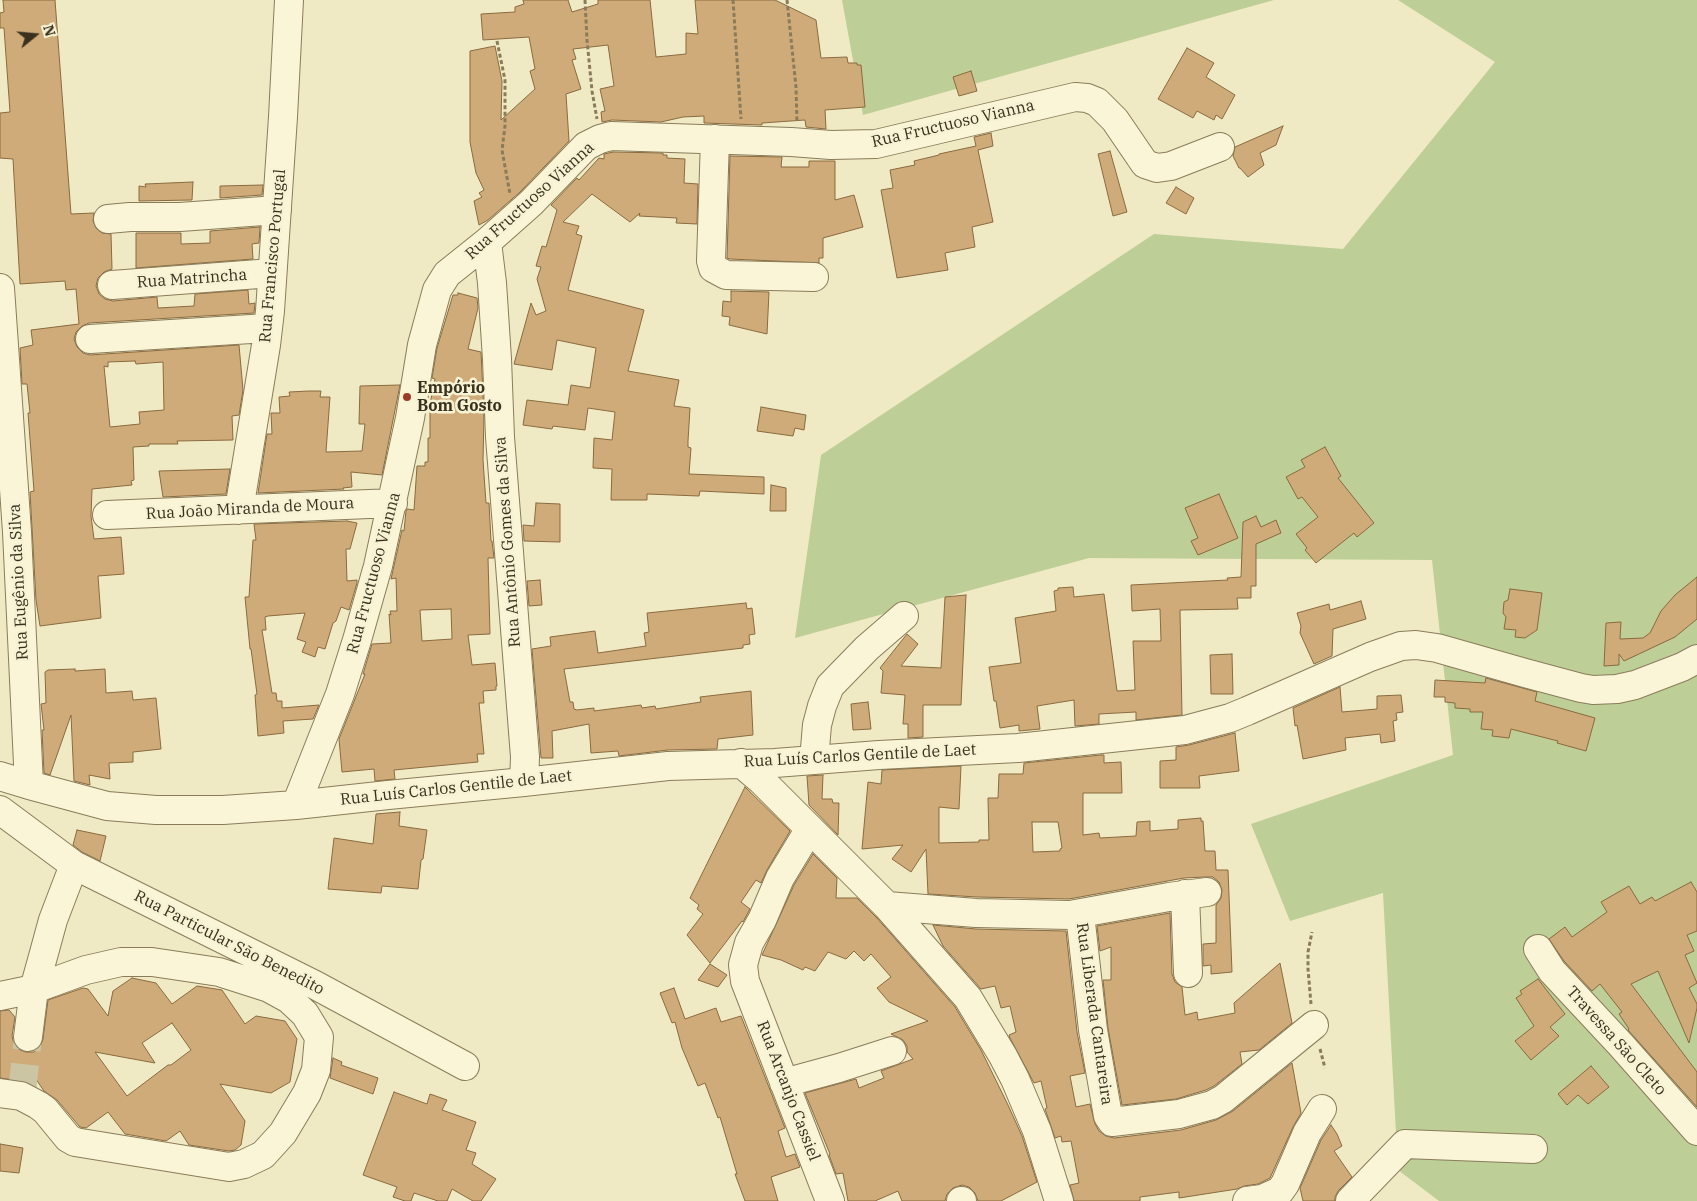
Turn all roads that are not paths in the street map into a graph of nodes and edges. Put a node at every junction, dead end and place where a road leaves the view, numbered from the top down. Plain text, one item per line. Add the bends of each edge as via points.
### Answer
1 (289, 0) edge
2 (728, 140) junction
3 (1220, 147) dead end
4 (277, 210) junction
5 (108, 219) dead end
6 (487, 242) junction
7 (272, 274) junction
8 (814, 278) dead end
9 (112, 285) dead end
10 (0, 288) edge
11 (268, 328) junction
12 (90, 339) dead end
13 (3, 374) edge
14 (393, 503) junction
15 (239, 510) junction
16 (107, 515) dead end
17 (8, 532) edge
18 (904, 616) dead end
19 (1697, 659) edge
20 (814, 760) junction
21 (741, 763) junction
22 (0, 776) edge
23 (524, 782) junction
24 (29, 785) junction
25 (296, 805) junction
26 (0, 810) edge
27 (809, 830) junction
28 (74, 865) junction
29 (887, 906) junction
30 (1080, 914) junction
31 (1538, 949) dead end
32 (1188, 973) dead end
33 (315, 984) junction
34 (34, 989) junction
35 (0, 996) edge
36 (1314, 1025) road end
37 (319, 1036) junction
38 (28, 1037) tunnel mouth
39 (892, 1050) dead end
40 (465, 1066) dead end
41 (784, 1083) junction
42 (14, 1094) edge
43 (1322, 1109) dead end
44 (1697, 1131) edge
45 (1533, 1149) dead end
46 (1352, 1198) edge
47 (830, 1201) edge
48 (1059, 1201) edge
49 (1247, 1201) edge

1 - 4 street, Rua Francisco Portugal
2 - 3 street, Rua Fructuoso Vianna via 839,146 876,144 1075,96 1097,102 1115,120 1145,164 1157,168 1171,166
2 - 6 street, Rua Fructuoso Vianna via 611,136 600,139 586,146
2 - 8 street via 711,261 713,268 726,275
4 - 5 street
4 - 7 street, Rua Francisco Portugal
6 - 14 street, Rua Fructuoso Vianna via 447,274 437,290 422,346
6 - 23 street, Rua Antônio Gomes da Silva via 494,302 500,436 525,757
7 - 9 street, Rua Matrincha
7 - 11 street, Rua Francisco Portugal
10 - 13 street, Rua Eugênio da Silva
11 - 12 street
11 - 15 street, Rua Francisco Portugal
13 - 17 street, Rua Eugênio da Silva
14 - 15 street, Rua João Miranda de Moura
14 - 25 street, Rua Fructuoso Vianna via 340,694
15 - 16 street, Rua João Miranda de Moura
17 - 24 street, Rua Eugênio da Silva
18 - 20 street via 830,686 817,725
19 - 20 street, Rua Luís Carlos Gentile de Laet via 1635,685 1593,690 1437,648 1401,646 1224,720 1185,730 1018,748
20 - 21 street, Rua Luís Carlos Gentile de Laet
21 - 23 street, Rua Luís Carlos Gentile de Laet via 668,766
21 - 27 street
22 - 24 street, Rua Luís Carlos Gentile de Laet
23 - 25 street, Rua Luís Carlos Gentile de Laet
24 - 25 street, Rua Luís Carlos Gentile de Laet via 106,806 156,810
26 - 28 street, Rua Particular São Benedito
27 - 29 street
27 - 41 street, Rua Arcanjo Cassiel via 780,878 743,966 745,981
28 - 33 street, Rua Particular São Benedito
28 - 34 street via 53,920
29 - 30 street via 976,913
29 - 48 street via 958,985 1003,1056 1037,1131
30 - 32 street via 1196,893
30 - 36 street, Rua Liberada Cantareira via 1093,1030 1108,1116 1112,1122 1179,1114 1212,1105
31 - 44 street, Travessa São Cleto via 1552,971
33 - 37 street
33 - 40 street, Rua Particular São Benedito
34 - 35 street
34 - 37 street via 86,970 121,962 152,962 219,972 269,988 289,999
34 - 38 street
37 - 42 street via 316,1070 307,1093 283,1133 263,1155 244,1164 229,1166 75,1142 44,1110
39 - 41 street
41 - 47 street, Rua Arcanjo Cassiel
43 - 49 street via 1280,1191
45 - 46 street via 1405,1144

